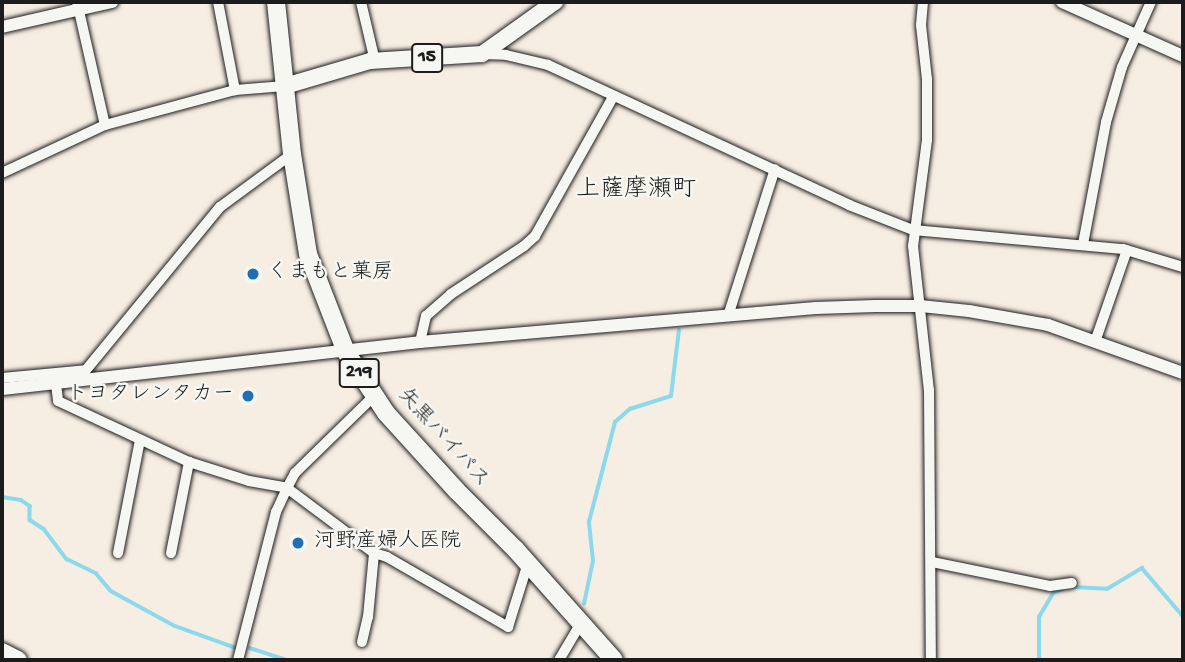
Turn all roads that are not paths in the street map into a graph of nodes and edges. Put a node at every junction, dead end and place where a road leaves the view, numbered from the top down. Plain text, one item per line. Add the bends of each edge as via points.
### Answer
1 (112, 2) edge
2 (218, 2) edge
3 (276, 2) edge
4 (361, 2) edge
5 (555, 2) edge
6 (923, 2) edge
7 (1062, 2) edge
8 (1152, 2) edge
9 (78, 6) edge
10 (536, 8) edge
11 (2, 27) edge
12 (1137, 35) junction
13 (482, 54) junction
14 (1183, 56) edge
15 (374, 61) junction
16 (285, 86) junction
17 (235, 90) junction
18 (613, 97) junction
19 (105, 125) junction
20 (292, 154) junction
21 (775, 169) junction
22 (2, 173) edge
23 (913, 230) junction
24 (1083, 244) junction
25 (1127, 250) junction
26 (1183, 267) edge
27 (920, 306) junction
28 (728, 316) junction
29 (1096, 339) junction
30 (420, 342) junction
31 (346, 352) junction
32 (1183, 373) edge
33 (2, 378) edge
34 (56, 384) junction
35 (2, 389) edge
36 (373, 397) junction
37 (140, 440) junction
38 (188, 462) junction
39 (287, 488) junction
40 (118, 553) dead end
41 (171, 553) dead end
42 (374, 553) junction
43 (932, 562) junction
44 (528, 563) junction
45 (1072, 583) dead end
46 (581, 623) junction
47 (362, 642) dead end
48 (2, 652) edge
49 (18, 660) edge
50 (239, 660) edge
51 (559, 660) edge
52 (614, 660) edge
53 (931, 660) edge

1 - 9 street
2 - 17 street
3 - 16 highway, 矢黒バイパス / 219
4 - 15 street
5 - 10 main road
6 - 23 street via 927,140
7 - 12 street
8 - 12 street
9 - 11 street
9 - 19 street
10 - 13 main road
12 - 14 street
12 - 24 street via 1122,66 1106,122
13 - 15 main road, 15
13 - 18 street via 548,65
15 - 16 main road, 15
16 - 17 street
16 - 20 highway, 矢黒バイパス / 219
17 - 19 street
18 - 21 street
18 - 30 street via 534,236 426,316
19 - 22 street
20 - 31 highway, 矢黒バイパス / 219 via 308,254
20 - 33 street via 220,206 86,370
21 - 23 street
21 - 28 street
23 - 24 street
23 - 27 street
24 - 25 street
25 - 26 street
25 - 29 street
27 - 28 street
27 - 29 street via 1048,325
27 - 43 street via 929,390
28 - 30 street
29 - 32 street
30 - 31 street
31 - 34 street
31 - 36 highway, 矢黒バイパス / 219
34 - 35 street
34 - 37 street via 58,401
36 - 39 street via 296,473
36 - 44 highway, 矢黒バイパス / 219
37 - 38 street
37 - 40 street
38 - 39 street
38 - 41 street
39 - 42 street
39 - 50 street via 276,512
42 - 44 street via 509,627
42 - 47 street
43 - 45 street via 1050,586
43 - 53 street
44 - 46 highway, 矢黒バイパス / 219
46 - 51 street
46 - 52 highway, 矢黒バイパス / 219
48 - 49 highway

